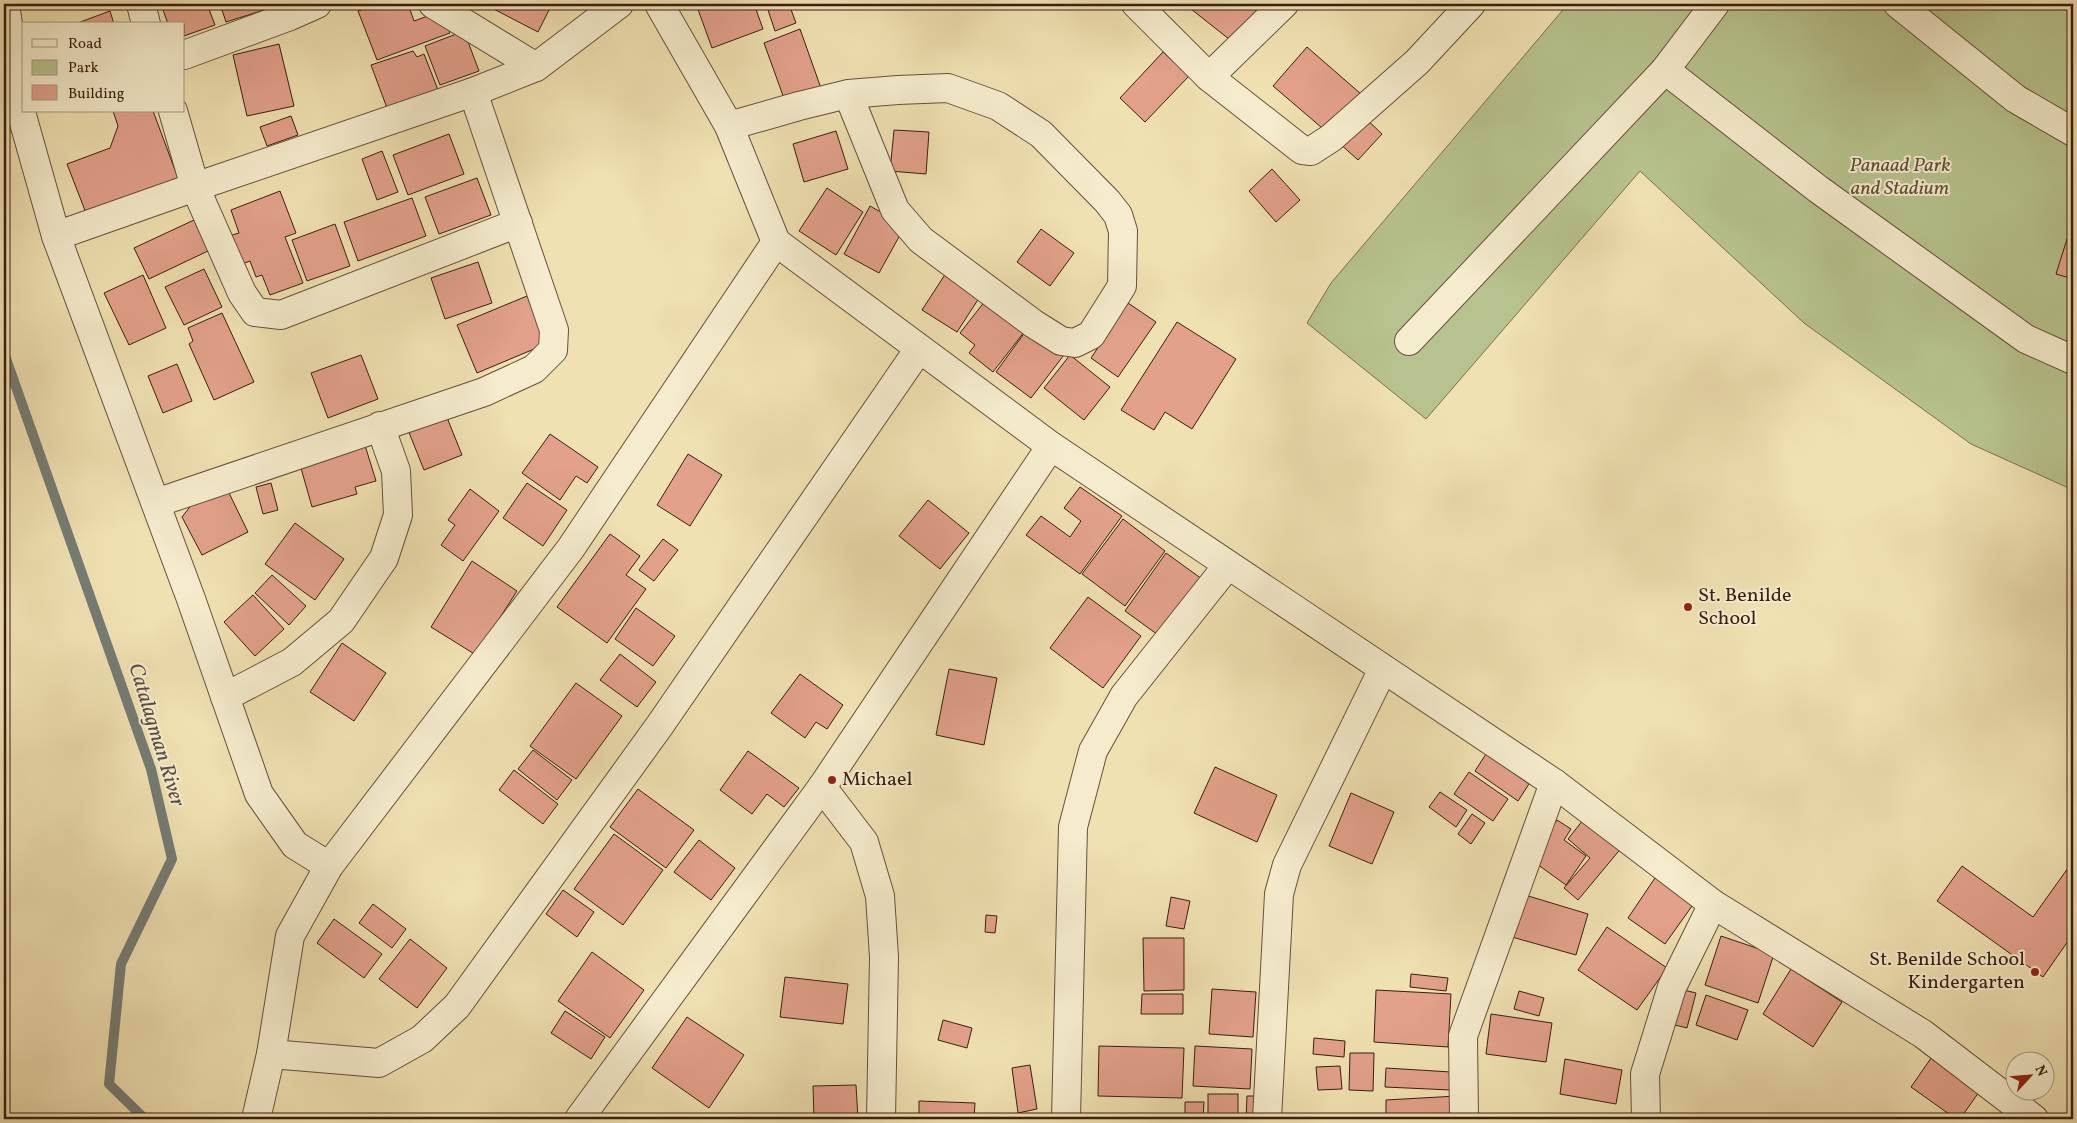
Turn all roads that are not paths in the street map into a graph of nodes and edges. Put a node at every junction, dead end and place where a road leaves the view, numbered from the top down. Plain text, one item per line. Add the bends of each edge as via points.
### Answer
1 (5, 4) edge
2 (141, 4) edge
3 (318, 4) edge
4 (433, 4) edge
5 (619, 4) edge
6 (659, 4) edge
7 (1136, 4) edge
8 (1284, 4) edge
9 (1471, 4) edge
10 (1716, 4) edge
11 (1898, 4) edge
12 (146, 22) edge
13 (185, 55) edge
14 (536, 67) junction
15 (1665, 70) junction
16 (1209, 77) junction
17 (473, 92) junction
18 (848, 94) junction
19 (174, 112) edge
20 (729, 126) junction
21 (2073, 132) edge
22 (195, 187) junction
23 (518, 223) junction
24 (56, 236) junction
25 (776, 242) junction
26 (1409, 341) dead end
27 (919, 349) junction
28 (2073, 360) edge
29 (380, 426) junction
30 (1051, 446) junction
31 (156, 503) junction
32 (1228, 565) junction
33 (1383, 669) junction
34 (225, 697) junction
35 (1554, 783) junction
36 (822, 787) junction
37 (328, 866) junction
38 (1713, 904) junction
39 (271, 1054) junction
40 (256, 1119) edge
41 (579, 1119) edge
42 (881, 1119) edge
43 (1066, 1119) edge
44 (1267, 1119) edge
45 (1464, 1119) edge
46 (1646, 1119) edge
47 (2034, 1119) edge

1 - 24 street via 21,112
2 - 12 street
3 - 13 street
4 - 14 street
5 - 14 street
6 - 20 street
7 - 16 street
8 - 16 street
9 - 16 street via 1417,62 1331,138 1310,151 1302,150
10 - 15 street
11 - 21 street via 2016,99
14 - 17 street
15 - 26 street
15 - 28 street via 1818,189 2026,339
17 - 22 street
17 - 23 street
18 - 18 street via 948,88 998,106 1041,134 1072,164 1108,201 1118,215 1123,231 1122,286 1091,335 1075,343 1061,341 921,240 895,210
18 - 20 street
19 - 22 street
20 - 25 street
22 - 23 street via 242,293 255,312 281,315
22 - 24 street
23 - 29 street via 554,330 553,350 534,369 484,392
24 - 31 street
25 - 27 street
25 - 37 street via 571,548
27 - 30 street
27 - 39 street via 660,725 457,1006 422,1040 379,1063
29 - 31 street
29 - 34 street via 396,471 398,515 384,558 341,621 292,662
30 - 32 street
30 - 36 street
31 - 34 street
32 - 33 street
32 - 43 street via 1124,696 1094,752 1073,827
33 - 35 street
33 - 44 street via 1287,865 1279,894
34 - 37 street via 260,794 294,845
35 - 38 street
35 - 45 street via 1463,1036
36 - 41 street
36 - 42 street via 864,842 880,896 884,957
37 - 39 street via 290,936
38 - 46 street via 1669,995 1645,1074
38 - 47 street via 1923,1034
39 - 40 street

